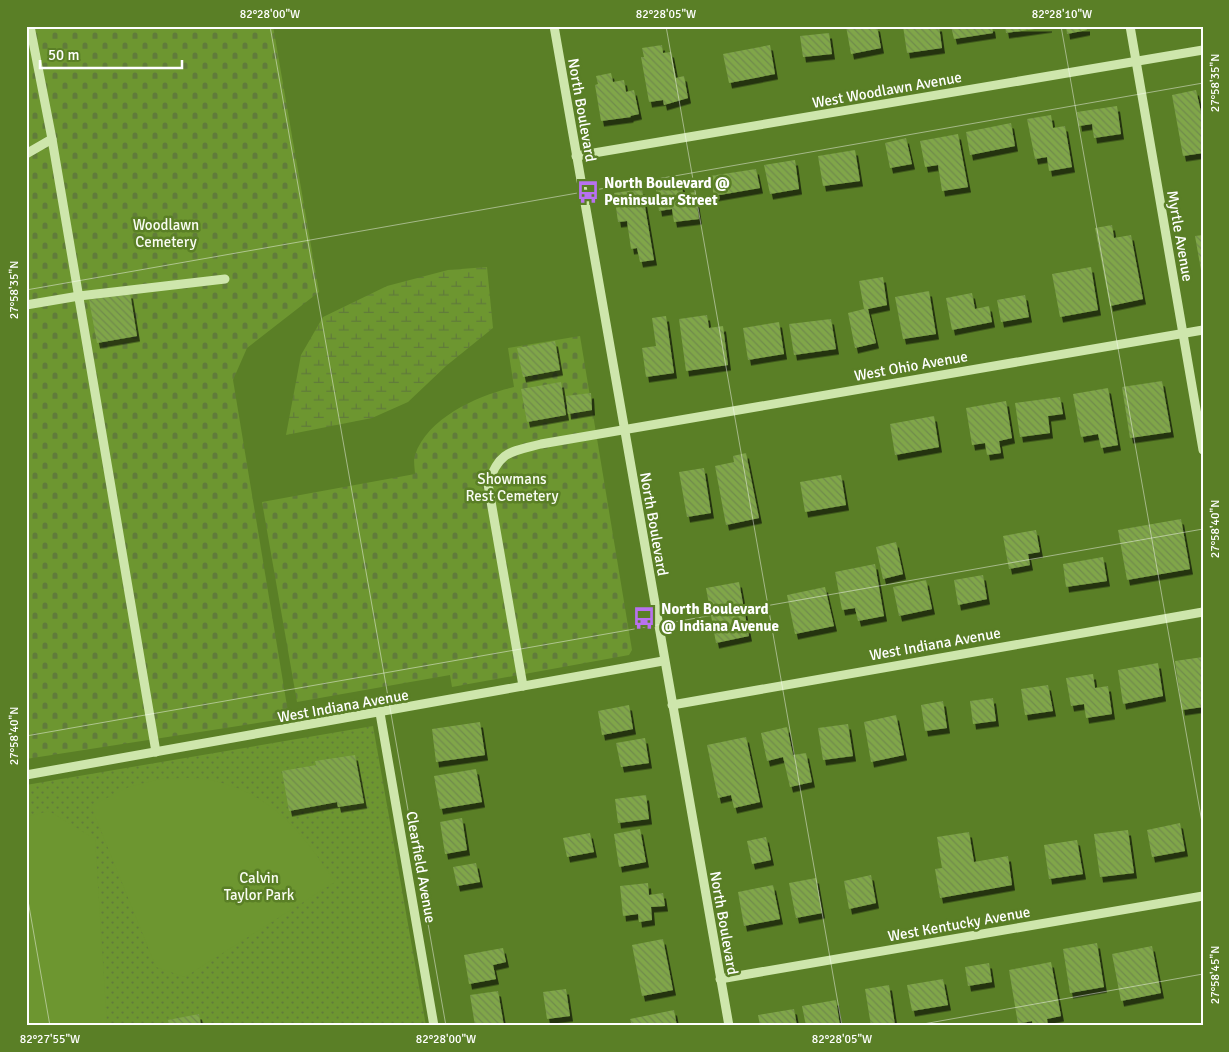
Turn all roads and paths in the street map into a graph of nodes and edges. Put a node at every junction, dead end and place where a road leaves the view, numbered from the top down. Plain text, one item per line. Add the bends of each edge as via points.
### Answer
1 (30, 26) edge
2 (554, 26) edge
3 (1130, 26) edge
4 (1203, 50) edge
5 (1136, 62) junction
6 (52, 139) junction
7 (26, 154) edge
8 (576, 156) junction
9 (225, 279) dead end
10 (78, 296) junction
11 (26, 304) edge
12 (1203, 330) edge
13 (1183, 333) junction
14 (624, 430) junction
15 (1203, 450) edge
16 (1203, 612) edge
17 (664, 661) junction
18 (523, 686) junction
19 (672, 705) junction
20 (380, 713) junction
21 (156, 752) junction
22 (26, 775) edge
23 (1203, 896) edge
24 (720, 979) junction
25 (434, 1026) edge
26 (729, 1026) edge

1 - 6 street
2 - 8 street, North Boulevard
3 - 5 street, Myrtle Avenue
4 - 5 street, West Woodlawn Avenue
5 - 8 street, West Woodlawn Avenue
5 - 13 street, Myrtle Avenue
6 - 7 street
6 - 10 street
8 - 14 street, North Boulevard
9 - 10 street
10 - 11 street
10 - 21 street
12 - 13 street, West Ohio Avenue
13 - 14 street, West Ohio Avenue
13 - 15 street, Myrtle Avenue
14 - 17 street, North Boulevard
14 - 18 street, West Ohio Avenue via 509,452 494,466 488,484 491,508
16 - 19 street, West Indiana Avenue
17 - 18 street, West Indiana Avenue
17 - 19 street, North Boulevard
18 - 20 street, West Indiana Avenue
19 - 24 street, North Boulevard
20 - 21 street, West Indiana Avenue
20 - 25 street, Clearfield Avenue
21 - 22 street, West Indiana Avenue
23 - 24 street, West Kentucky Avenue
24 - 26 street, North Boulevard

